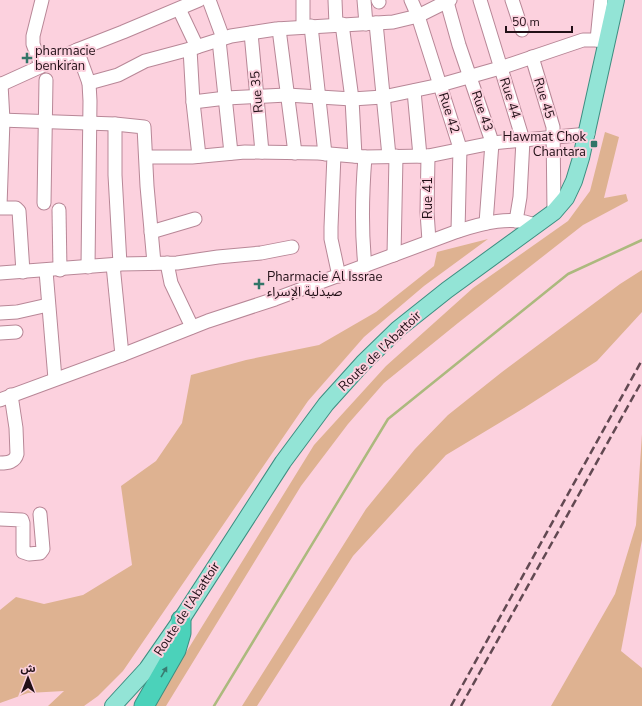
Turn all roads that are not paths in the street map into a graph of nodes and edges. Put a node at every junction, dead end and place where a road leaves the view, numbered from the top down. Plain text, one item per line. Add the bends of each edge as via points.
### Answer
1 (42, 0) edge
2 (199, 0) edge
3 (209, 0) edge
4 (303, 0) edge
5 (334, 0) edge
6 (364, 0) edge
7 (411, 0) edge
8 (480, 0) edge
9 (512, 0) edge
10 (601, 0) edge
11 (616, 0) edge
12 (449, 1) edge
13 (179, 9) junction
14 (418, 16) junction
15 (339, 24) junction
16 (371, 24) junction
17 (307, 27) junction
18 (279, 29) junction
19 (522, 30) dead end
20 (251, 33) junction
21 (221, 39) junction
22 (602, 41) junction
23 (193, 48) junction
24 (78, 50) junction
25 (532, 57) junction
26 (41, 65) junction
27 (500, 68) junction
28 (470, 77) junction
29 (46, 80) dead end
30 (89, 83) junction
31 (1, 84) edge
32 (440, 85) junction
33 (414, 91) junction
34 (287, 95) junction
35 (257, 97) junction
36 (319, 97) junction
37 (383, 97) junction
38 (226, 98) junction
39 (352, 99) junction
40 (193, 102) junction
41 (1, 120) edge
42 (46, 122) junction
43 (90, 124) junction
44 (115, 124) junction
45 (588, 134) junction
46 (554, 138) junction
47 (523, 140) junction
48 (492, 144) junction
49 (460, 148) junction
50 (262, 152) junction
51 (232, 153) junction
52 (295, 153) junction
53 (330, 154) junction
54 (199, 156) junction
55 (360, 156) junction
56 (392, 156) junction
57 (424, 156) junction
58 (146, 157) junction
59 (44, 203) dead end
60 (0, 207) edge
61 (59, 210) dead end
62 (554, 212) junction
63 (195, 219) dead end
64 (516, 221) junction
65 (486, 223) junction
66 (536, 226) junction
67 (458, 231) junction
68 (151, 232) junction
69 (430, 241) junction
70 (292, 247) dead end
71 (394, 255) junction
72 (154, 263) junction
73 (167, 263) junction
74 (116, 264) junction
75 (365, 266) junction
76 (88, 268) junction
77 (60, 270) junction
78 (46, 271) junction
79 (23, 272) junction
80 (0, 273) edge
81 (338, 276) junction
82 (48, 305) junction
83 (0, 313) edge
84 (192, 328) junction
85 (16, 332) dead end
86 (0, 333) edge
87 (122, 355) junction
88 (55, 379) junction
89 (7, 401) edge
90 (0, 463) edge
91 (40, 514) dead end
92 (0, 519) edge
93 (181, 620) junction
94 (113, 706) edge
95 (144, 706) edge

1 - 26 street via 33,36 33,44
2 - 13 street
3 - 21 street
4 - 17 street
5 - 15 street
6 - 16 street
7 - 14 street, Rue 42
8 - 27 street, Rue 44
9 - 19 street
10 - 22 street
11 - 22 main road, Route de l’Abattoir
12 - 14 street
12 - 28 street, Rue 43 via 459,46
13 - 23 street
13 - 24 street
14 - 16 street
14 - 32 street, Rue 42
15 - 16 street
15 - 17 street
15 - 39 street
16 - 37 street
17 - 18 street
17 - 36 street
18 - 20 street
18 - 34 street
20 - 21 street
20 - 35 street, Rue 35
21 - 23 street
21 - 38 street
22 - 25 street via 583,40
22 - 45 main road, Route de l’Abattoir
23 - 30 street via 145,61 118,75
23 - 40 street
24 - 26 street
24 - 30 street
25 - 27 street
25 - 46 street, Rue 45
26 - 31 street
27 - 28 street
27 - 47 street, Rue 44
28 - 32 street
28 - 48 street, Rue 43
29 - 42 street
30 - 43 street
31 - 41 street
32 - 33 street
32 - 49 street, Rue 42
33 - 37 street
33 - 57 street, Rue 41
34 - 35 street
34 - 36 street
34 - 52 street
35 - 38 street
35 - 50 street, Rue 35
36 - 39 street
36 - 53 street
37 - 39 street
37 - 56 street
38 - 40 street
38 - 51 street
39 - 55 street
40 - 54 street
41 - 42 street
41 - 60 street
42 - 43 street
42 - 59 street
43 - 44 street
43 - 76 street
44 - 58 street via 144,127
44 - 74 street
45 - 46 street
45 - 62 main road, Route de l’Abattoir via 574,181 566,198
46 - 47 street
46 - 62 street, Rue 45
47 - 48 street
47 - 64 street, Rue 44
48 - 49 street
48 - 65 street, Rue 43
49 - 57 street
49 - 67 street, Rue 42
50 - 51 street
50 - 52 street
51 - 54 street
52 - 53 street
53 - 55 street
53 - 81 street via 331,240
54 - 58 street
55 - 56 street
55 - 75 street
56 - 57 street
56 - 71 street
57 - 69 street, Rue 41
58 - 68 street
60 - 79 street via 19,209
61 - 77 street
62 - 66 main road, Route de l’Abattoir
63 - 68 street
64 - 65 street
64 - 66 street
65 - 67 street
66 - 93 main road, Route de l’Abattoir via 447,290 398,330 326,404 283,462
67 - 69 street
68 - 72 street
69 - 71 street
70 - 73 street via 261,253
71 - 75 street
72 - 73 street
72 - 74 street
73 - 84 street via 171,283
74 - 76 street
74 - 87 street
75 - 81 street
76 - 77 street
77 - 78 street
78 - 79 street
78 - 82 street
79 - 80 street
81 - 84 street
82 - 83 street
82 - 88 street
84 - 87 street
85 - 86 street
87 - 88 street
88 - 89 street
89 - 90 street via 17,454 11,462
91 - 92 street via 43,549 40,553 23,552 22,520
93 - 94 main road, Route de l’Abattoir via 147,668
95 -> 93 highway via 176,650 181,633

